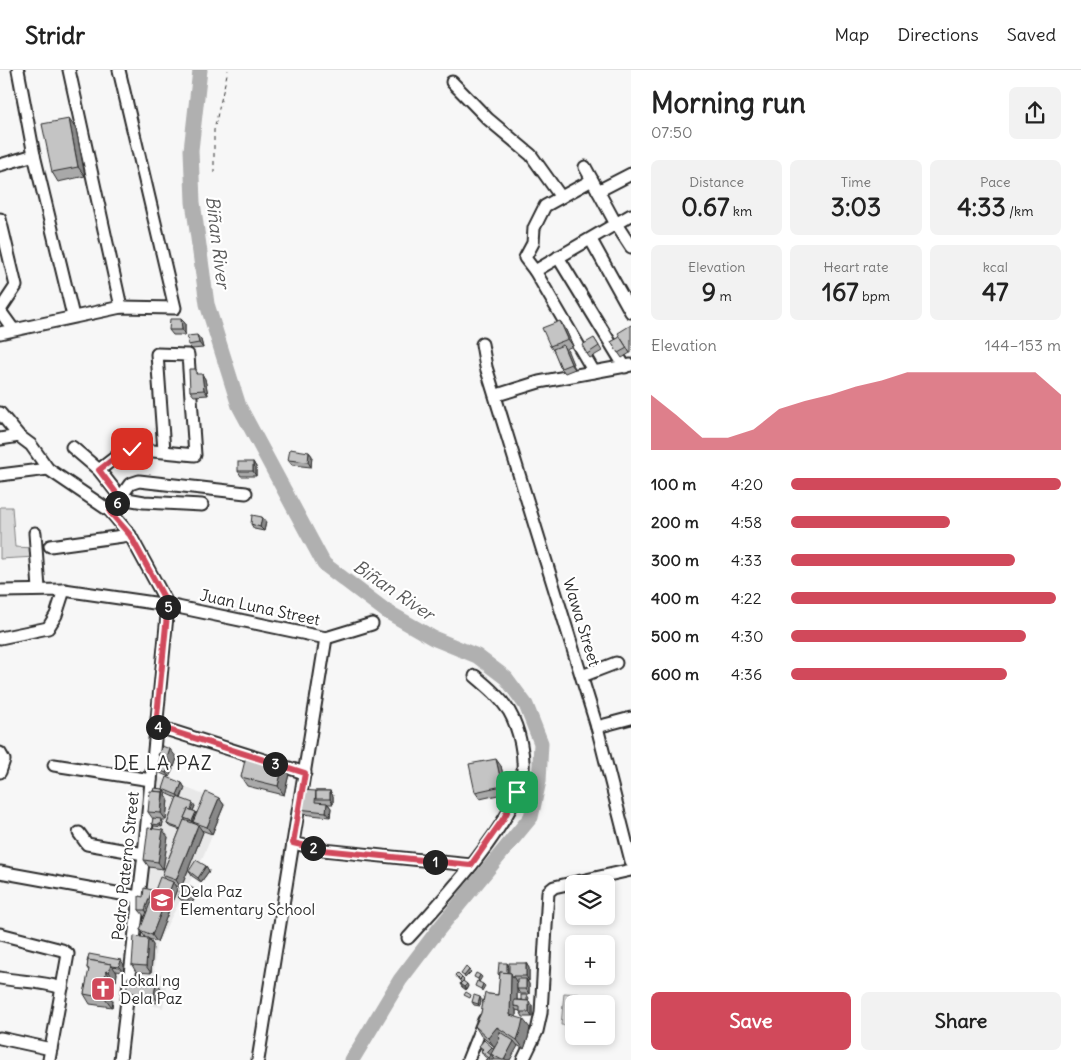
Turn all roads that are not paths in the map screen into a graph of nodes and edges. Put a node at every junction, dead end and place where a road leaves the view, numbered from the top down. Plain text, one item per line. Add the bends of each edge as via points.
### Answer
1 (18, 70) edge
2 (69, 70) edge
3 (119, 70) edge
4 (452, 82) dead end
5 (34, 156) junction
6 (0, 165) edge
7 (585, 167) dead end
8 (631, 174) edge
9 (595, 185) junction
10 (561, 197) junction
11 (631, 216) edge
12 (0, 219) edge
13 (616, 224) junction
14 (591, 240) junction
15 (631, 247) edge
16 (558, 258) junction
17 (535, 271) junction
18 (122, 307) junction
19 (0, 310) edge
20 (631, 312) edge
21 (73, 316) junction
22 (13, 329) junction
23 (0, 333) edge
24 (482, 344) dead end
25 (628, 366) edge
26 (594, 372) junction
27 (497, 395) junction
28 (0, 414) edge
29 (19, 436) junction
30 (0, 439) edge
31 (72, 448) dead end
32 (164, 451) junction
33 (48, 468) junction
34 (99, 470) junction
35 (0, 474) edge
36 (246, 493) dead end
37 (120, 498) junction
38 (202, 505) dead end
39 (110, 512) junction
40 (35, 533) dead end
41 (130, 535) junction
42 (50, 546) dead end
43 (39, 589) junction
44 (64, 590) junction
45 (0, 591) edge
46 (168, 605) junction
47 (372, 624) dead end
48 (0, 638) edge
49 (326, 638) junction
50 (616, 663) dead end
51 (475, 676) dead end
52 (582, 676) junction
53 (631, 718) edge
54 (156, 726) junction
55 (598, 727) junction
56 (0, 753) edge
57 (54, 765) dead end
58 (0, 772) edge
59 (305, 773) junction
60 (151, 780) junction
61 (79, 833) dead end
62 (293, 843) junction
63 (144, 854) junction
64 (631, 861) edge
65 (471, 865) junction
66 (631, 870) edge
67 (0, 872) edge
68 (138, 897) junction
69 (0, 934) edge
70 (408, 938) dead end
71 (0, 978) edge
72 (62, 988) junction
73 (490, 1006) edge
74 (0, 1038) edge
75 (50, 1054) edge
76 (528, 1057) edge
77 (120, 1060) edge
78 (258, 1060) edge
79 (468, 1060) edge

1 - 5 street
2 - 18 street
3 - 18 street via 175,308
4 - 10 street via 539,164
5 - 6 street
5 - 21 street
7 - 9 street
8 - 9 street
9 - 10 street
9 - 13 street
10 - 17 street via 545,206 534,228 533,242 525,258
11 - 13 street
12 - 19 street via 16,286
13 - 14 street
13 - 15 street
14 - 16 street
14 - 20 street
16 - 17 street
16 - 25 street
17 - 26 street
18 - 21 street
19 - 22 street
21 - 22 street
22 - 23 street
24 - 27 street, Wawa Street via 486,367
25 - 26 street
26 - 27 street via 539,382
27 - 52 street, Wawa Street
28 - 29 street
29 - 30 street
29 - 33 street
31 - 34 street
32 - 32 street via 196,455 188,355 158,354
32 - 34 street via 132,449 121,453
33 - 35 street
33 - 39 street
34 - 37 street
36 - 37 street via 139,481 130,484
37 - 38 street
37 - 39 street
39 - 41 street
40 - 43 street
41 - 42 street
41 - 46 street
43 - 44 street, Juan Luna Street
43 - 45 street, Juan Luna Street
44 - 46 street, Juan Luna Street
44 - 48 street via 56,616 48,628
46 - 49 street, Juan Luna Street
46 - 54 street, Pedro Paterno Street
47 - 49 street
49 - 59 street, Juan Luna Street
50 - 52 street
51 - 65 street via 498,696 510,713 523,758 522,778 514,799
52 - 55 street, Wawa Street
53 - 55 street
54 - 59 street
54 - 60 street, Pedro Paterno Street
55 - 64 street, Wawa Street
56 - 58 street via 4,760
57 - 60 street
59 - 62 street, Juan Luna Street
60 - 63 street, Pedro Paterno Street
61 - 63 street via 87,844
62 - 65 street via 323,850
62 - 78 street, Juan Luna Street
63 - 68 street, Pedro Paterno Street
65 - 70 street
66 - 76 street via 554,887 548,892 541,1013
67 - 68 street
68 - 77 street, Pedro Paterno Street
69 - 72 street via 68,954
71 - 72 street
72 - 75 street
73 - 79 street
74 - 75 street

